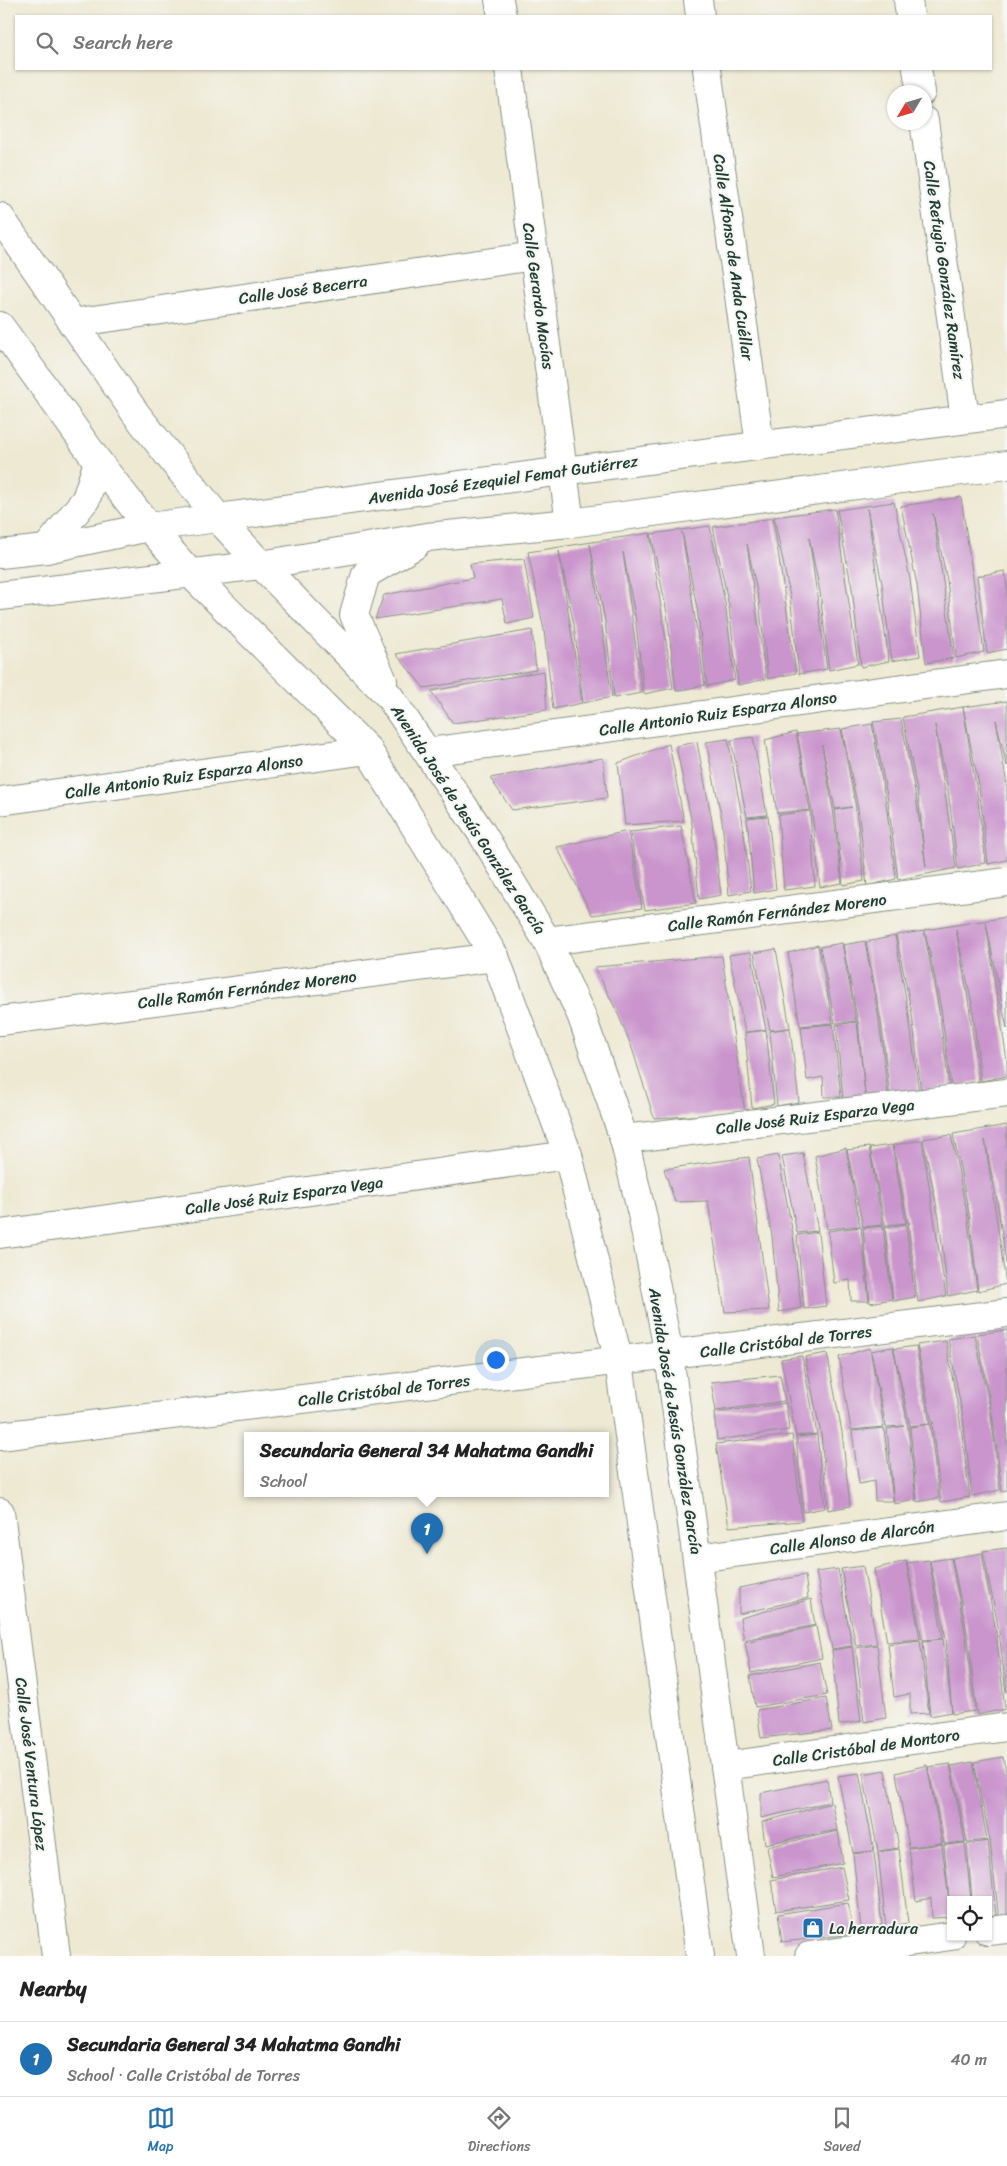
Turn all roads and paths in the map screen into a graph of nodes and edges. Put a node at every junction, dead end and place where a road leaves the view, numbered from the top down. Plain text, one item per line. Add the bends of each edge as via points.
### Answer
1 (499, 0) edge
2 (698, 0) edge
3 (908, 0) edge
4 (502, 15) edge
5 (700, 15) edge
6 (910, 15) edge
7 (509, 70) edge
8 (708, 70) edge
9 (917, 70) edge
10 (920, 85) edge
11 (925, 130) edge
12 (0, 217) edge
13 (534, 256) junction
14 (72, 323) junction
15 (3, 336) edge
16 (1007, 414) edge
17 (965, 419) junction
18 (760, 445) junction
19 (98, 462) junction
20 (1007, 465) edge
21 (563, 471) junction
22 (218, 518) junction
23 (570, 523) junction
24 (149, 528) junction
25 (427, 537) junction
26 (46, 549) junction
27 (0, 554) edge
28 (261, 565) junction
29 (190, 573) junction
30 (0, 596) edge
31 (1007, 674) edge
32 (389, 696) junction
33 (368, 750) junction
34 (428, 752) junction
35 (0, 801) edge
36 (1007, 882) edge
37 (547, 941) junction
38 (495, 957) junction
39 (0, 1020) edge
40 (1007, 1093) edge
41 (624, 1139) junction
42 (568, 1156) junction
43 (0, 1234) edge
44 (1007, 1313) edge
45 (669, 1355) junction
46 (619, 1362) junction
47 (0, 1436) edge
48 (0, 1512) edge
49 (1007, 1516) edge
50 (696, 1558) junction
51 (1007, 1727) edge
52 (725, 1766) junction
53 (1007, 1929) edge
54 (992, 1931) edge
55 (947, 1937) edge
56 (56, 1956) edge
57 (700, 1956) edge
58 (751, 1956) edge
59 (809, 1956) edge

1 - 4 street
2 - 5 street
3 - 6 street
7 - 13 street, Calle Gerardo Macías
8 - 18 street, Calle Alfonso de Anda Cuéllar
9 - 10 street
11 - 17 street, Calle Refugio González Ramírez
12 - 14 street, Avenida José de Jesús González García
13 - 14 street, Calle José Becerra
13 - 21 street, Calle Gerardo Macías
14 - 22 street, Avenida José de Jesús González García via 136,414
15 - 19 street
16 - 17 street, Avenida José Ezequiel Femat Gutiérrez
17 - 18 street, Avenida José Ezequiel Femat Gutiérrez
18 - 21 street, Avenida José Ezequiel Femat Gutiérrez
19 - 24 street
19 - 26 street via 86,499
20 - 23 street
21 - 22 street, Avenida José Ezequiel Femat Gutiérrez
21 - 23 street, Calle Gerardo Macías
22 - 24 street, Avenida José Ezequiel Femat Gutiérrez
22 - 28 street, Avenida José de Jesús González García
23 - 25 street
24 - 26 street, Avenida José Ezequiel Femat Gutiérrez
24 - 29 street
25 - 28 street
25 - 32 street via 366,574 354,615
26 - 27 street, Avenida José Ezequiel Femat Gutiérrez
28 - 29 street
28 - 32 street, Avenida José de Jesús González García
29 - 30 street
29 - 33 street
31 - 34 street, Calle Antonio Ruiz Esparza Alonso
32 - 34 street, Avenida José de Jesús González García
33 - 35 street, Calle Antonio Ruiz Esparza Alonso
33 - 38 street
34 - 37 street, Avenida José de Jesús González García
36 - 37 street, Calle Ramón Fernández Moreno
37 - 41 street, Avenida José de Jesús González García via 582,1017
38 - 39 street, Calle Ramón Fernández Moreno
38 - 42 street
40 - 41 street, Calle José Ruiz Esparza Vega
41 - 45 street, Avenida José de Jesús González García
42 - 43 street, Calle José Ruiz Esparza Vega
42 - 46 street
44 - 45 street, Calle Cristóbal de Torres
45 - 46 street, Calle Cristóbal de Torres
45 - 50 street, Avenida José de Jesús González García
46 - 47 street, Calle Cristóbal de Torres
46 - 57 street
48 - 56 street, Calle José Ventura López
49 - 50 street, Calle Alonso de Alarcón
50 - 52 street, Avenida José de Jesús González García
51 - 52 street, Calle Cristóbal de Montoro
52 - 58 street, Avenida José de Jesús González García
53 - 54 street
55 - 59 street

